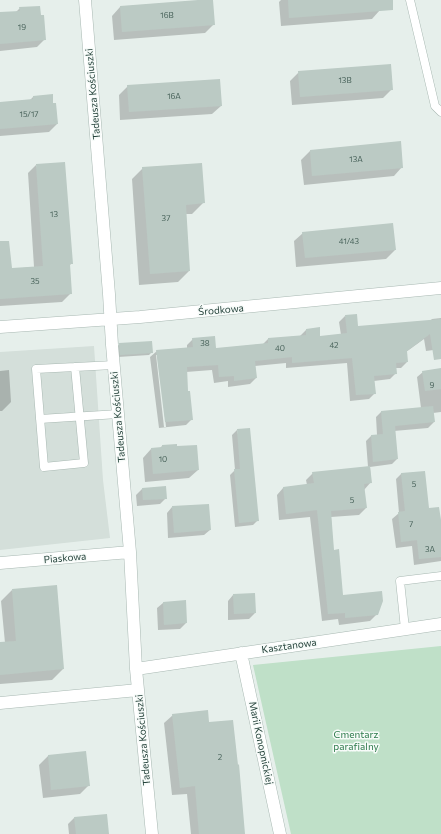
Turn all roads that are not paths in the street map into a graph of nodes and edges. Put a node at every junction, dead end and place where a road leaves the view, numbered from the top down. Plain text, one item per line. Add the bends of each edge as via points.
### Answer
1 (85, 0) edge
2 (410, 0) edge
3 (441, 112) edge
4 (441, 288) edge
5 (111, 319) junction
6 (0, 327) edge
7 (114, 365) junction
8 (74, 367) junction
9 (118, 414) junction
10 (79, 417) junction
11 (40, 419) junction
12 (130, 552) junction
13 (0, 563) edge
14 (441, 576) edge
15 (441, 624) edge
16 (405, 629) junction
17 (241, 653) junction
18 (136, 669) junction
19 (138, 690) junction
20 (0, 704) edge
21 (152, 834) edge
22 (280, 834) edge

1 - 5 street, Tadeusza Kościuszki
2 - 3 lane via 435,106
4 - 5 street, Środkowa
5 - 6 street, Środkowa
5 - 7 street, Tadeusza Kościuszki
7 - 8 lane
7 - 9 street, Tadeusza Kościuszki
8 - 10 lane
8 - 11 lane via 36,369
9 - 10 lane
9 - 12 street, Tadeusza Kościuszki
10 - 11 lane
10 - 11 lane via 84,463 44,467
12 - 13 street, Piaskowa
12 - 18 street, Tadeusza Kościuszki
14 - 16 lane via 400,581
15 - 16 street, Kasztanowa
16 - 17 street, Kasztanowa
17 - 18 street, Kasztanowa
17 - 22 street, Marii Konopnickiej
18 - 19 street, Tadeusza Kościuszki
19 - 20 street
19 - 21 street, Tadeusza Kościuszki

